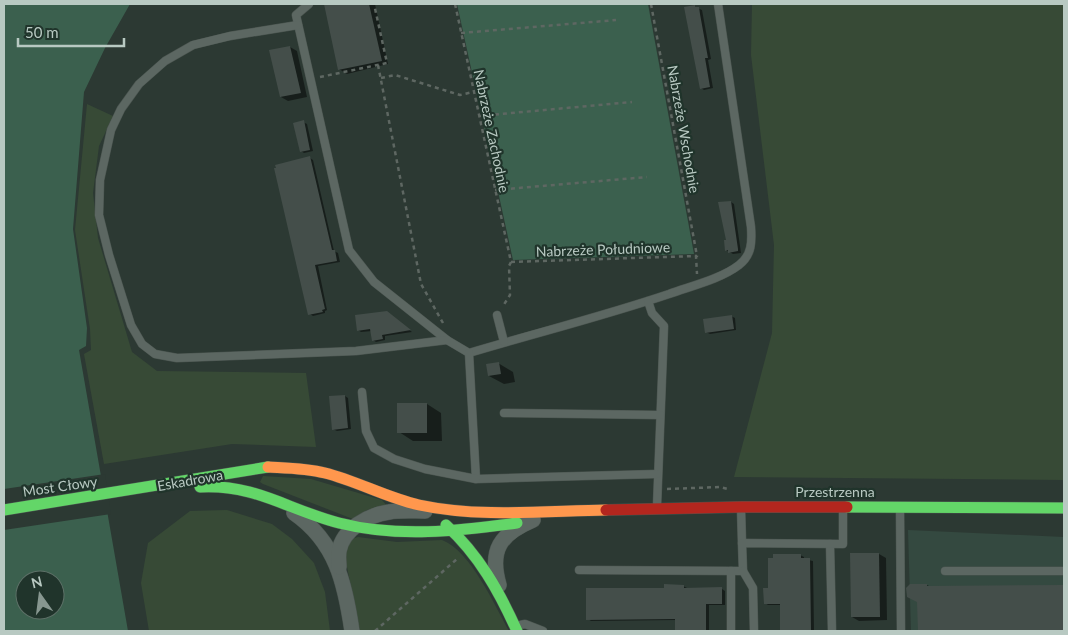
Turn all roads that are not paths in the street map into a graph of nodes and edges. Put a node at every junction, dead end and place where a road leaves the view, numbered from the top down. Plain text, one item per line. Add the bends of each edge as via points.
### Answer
1 (309, 4) edge
2 (718, 4) edge
3 (298, 25) junction
4 (648, 301) junction
5 (498, 315) road end
6 (447, 340) junction
7 (504, 342) junction
8 (469, 353) junction
9 (362, 392) dead end
10 (504, 413) dead end
11 (660, 415) junction
12 (658, 474) junction
13 (476, 479) junction
14 (121, 492) junction
15 (267, 496) junction
16 (400, 500) junction
17 (843, 506) junction
18 (900, 506) junction
19 (741, 507) junction
20 (657, 508) junction
21 (1064, 508) edge
22 (4, 510) edge
23 (454, 510) junction
24 (607, 510) junction
25 (425, 511) junction
26 (533, 520) junction
27 (355, 527) junction
28 (453, 531) junction
29 (742, 543) junction
30 (830, 544) junction
31 (579, 570) dead end
32 (731, 571) junction
33 (743, 571) junction
34 (945, 571) dead end
35 (1064, 571) edge
36 (340, 574) junction
37 (502, 598) junction
38 (516, 629) edge
39 (352, 631) edge
40 (542, 631) edge
41 (731, 631) edge
42 (754, 631) edge
43 (832, 631) edge
44 (901, 631) edge

1 - 3 lane via 296,15
2 - 4 lane via 752,243 740,264 697,284
3 - 6 lane via 348,250 374,282
3 - 6 lane via 193,45 158,66 139,84 122,109 111,130 105,155 99,215 108,255 131,325 142,344 155,354 177,358 356,351
4 - 7 lane
4 - 11 lane via 652,313 664,326
5 - 7 lane
6 - 8 lane
7 - 8 lane
8 - 13 lane
9 - 13 lane via 366,431 374,448 425,470
10 - 11 lane
11 - 12 lane
12 - 13 lane
12 - 20 lane
14 - 15 street, Eskadrowa via 220,486
14 - 16 street, Eskadrowa via 266,467 326,473
14 - 22 street, Most Cłowy
15 - 27 street, Eskadrowa via 298,510
15 - 36 street, Eskadrowa via 319,534
16 - 23 street, Eskadrowa
16 - 25 street, Eskadrowa
17 - 18 street, Przestrzenna
17 - 19 street, Przestrzenna
17 - 30 lane via 843,544
18 - 21 street, Przestrzenna
18 - 44 lane
19 - 20 street, Przestrzenna
19 - 29 lane
20 - 24 street, Przestrzenna
23 - 24 street, Eskadrowa
23 - 25 street, Eskadrowa
24 - 26 street, Eskadrowa
25 - 27 street, Eskadrowa via 382,514
25 - 28 street, Eskadrowa
26 - 28 street, Eskadrowa
26 - 37 street, Eskadrowa via 513,530 498,547 494,561
27 - 28 street, Eskadrowa via 409,533
27 - 36 street, Eskadrowa via 340,545
28 - 37 street, Eskadrowa via 478,557
29 - 30 lane
29 - 33 lane
30 - 43 lane
31 - 32 lane
32 - 33 lane
32 - 41 lane
33 - 42 lane via 753,588
34 - 35 lane
36 - 39 street, Eskadrowa
37 - 38 street, Eskadrowa
38 - 40 lane via 525,624

